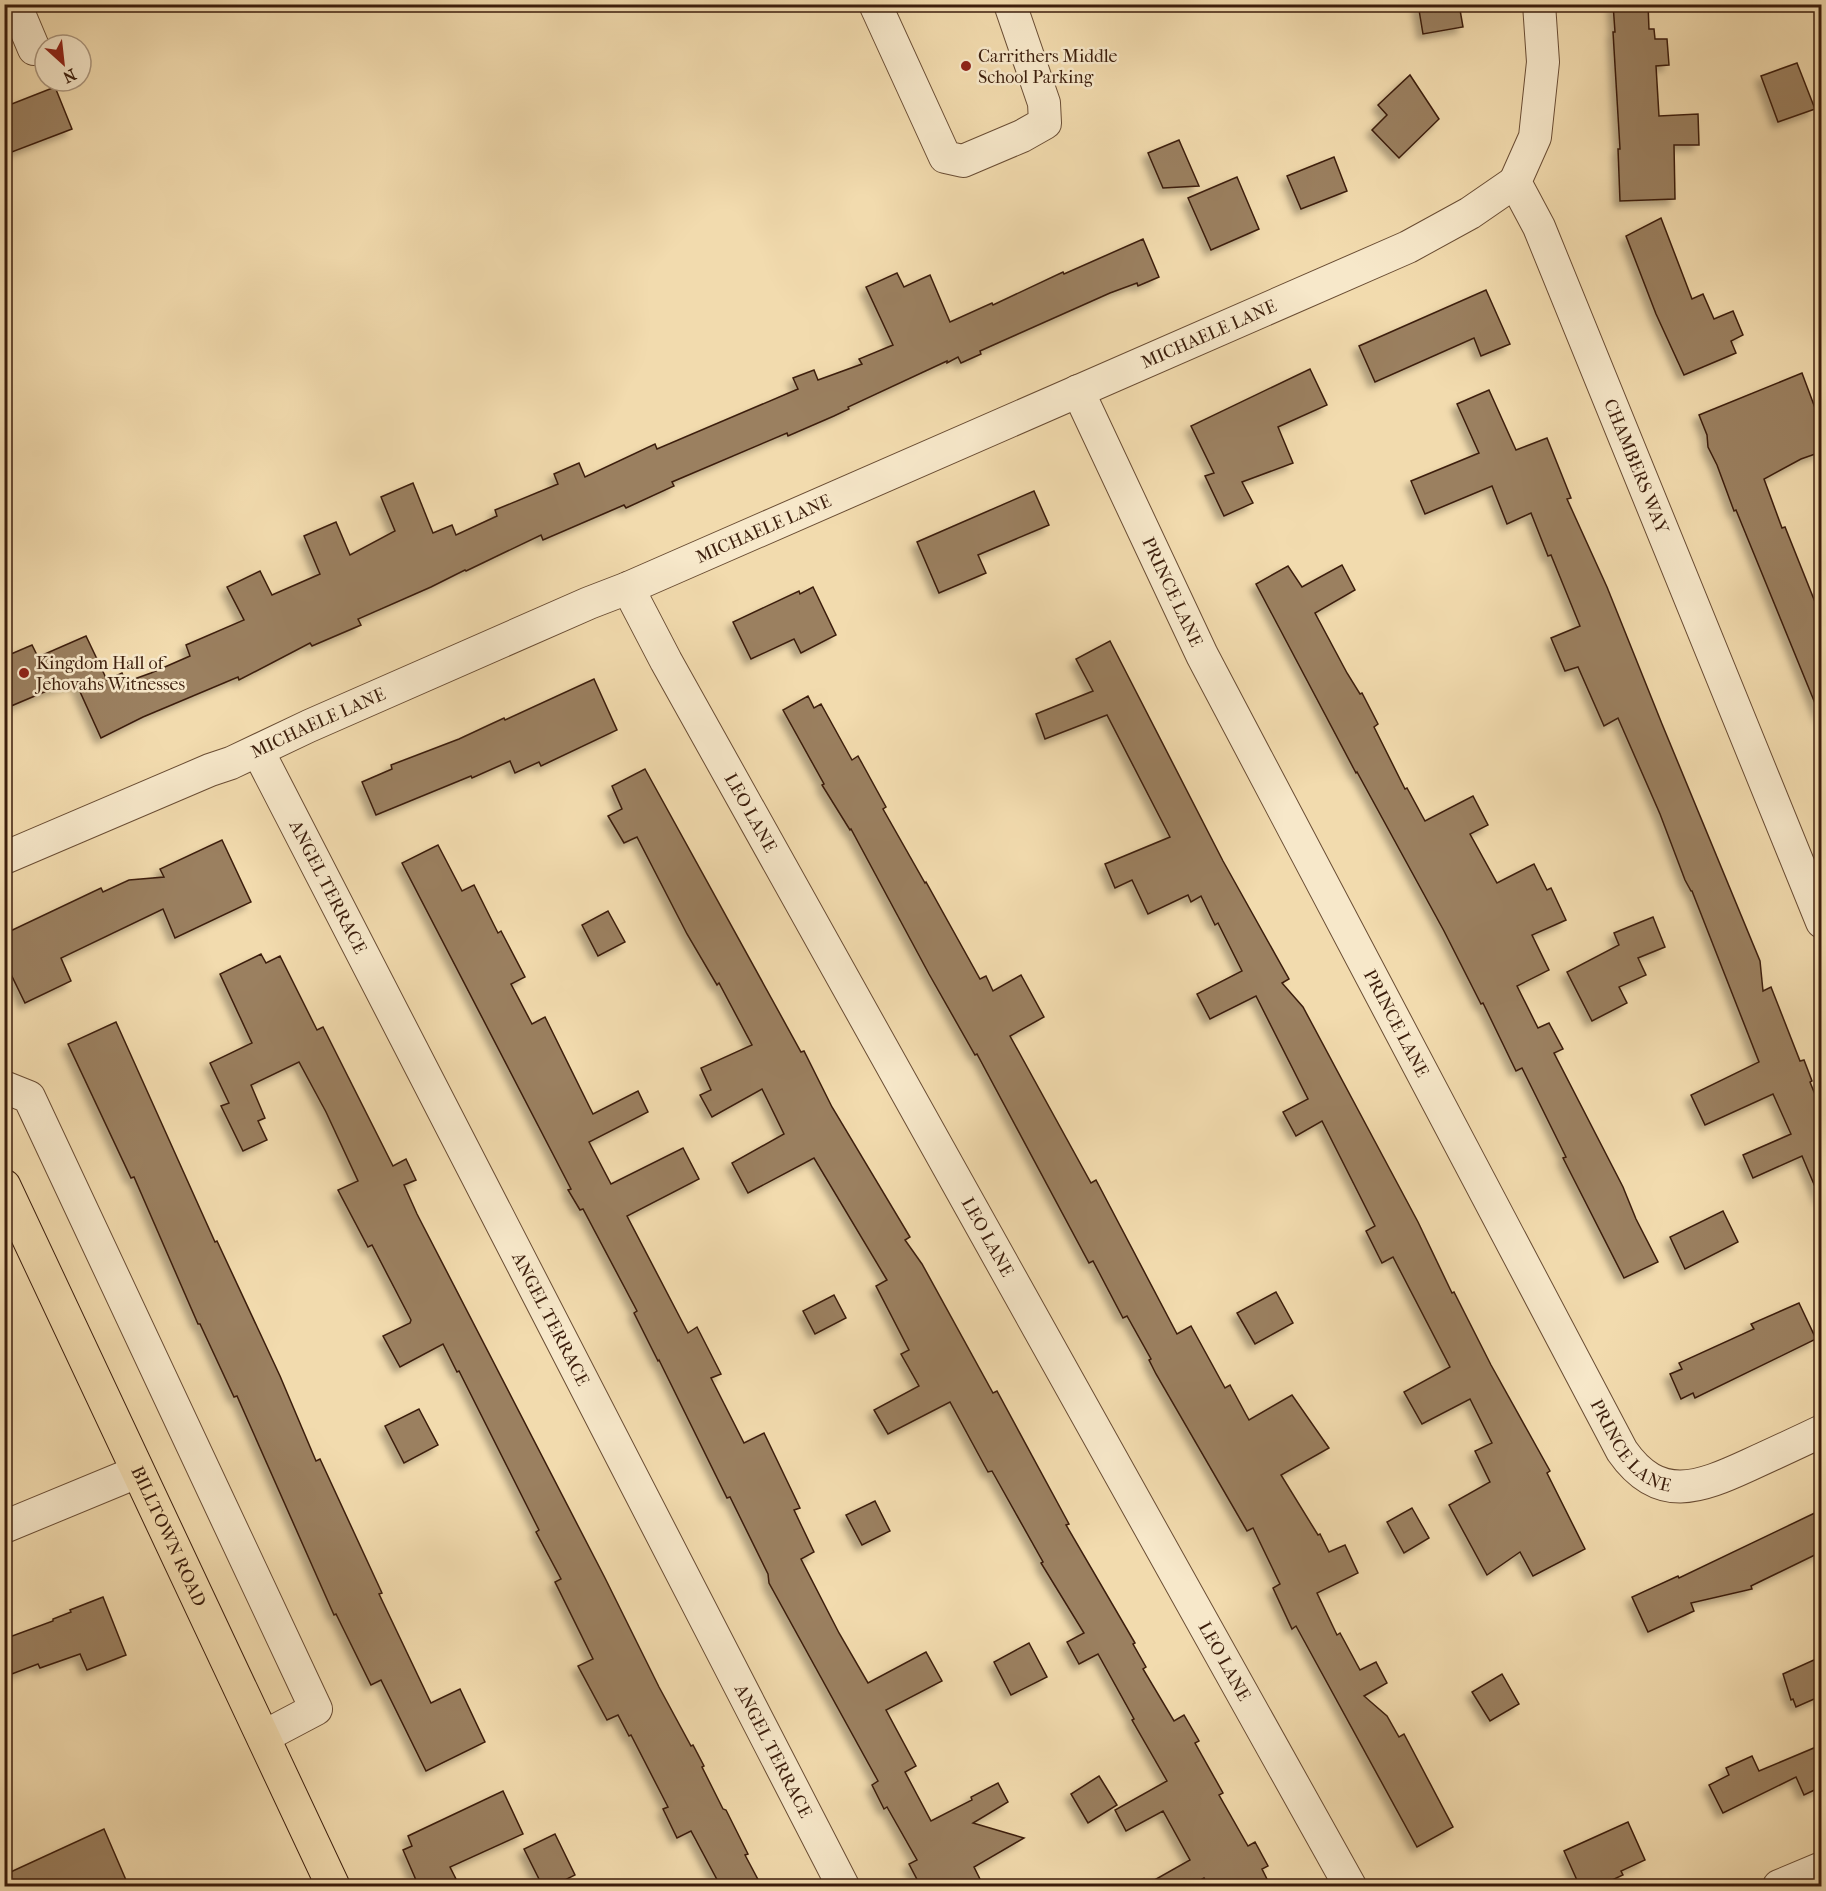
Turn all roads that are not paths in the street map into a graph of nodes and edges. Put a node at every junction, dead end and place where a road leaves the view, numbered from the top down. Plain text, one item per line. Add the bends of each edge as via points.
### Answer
1 (15, 4) edge
2 (875, 4) edge
3 (1010, 4) edge
4 (1539, 4) edge
5 (33, 47) edge
6 (1515, 182) junction
7 (1078, 391) junction
8 (628, 588) junction
9 (258, 751) junction
10 (4, 858) edge
11 (1821, 922) edge
12 (4, 1087) edge
13 (4, 1186) edge
14 (1821, 1431) edge
15 (138, 1472) junction
16 (4, 1527) edge
17 (263, 1737) junction
18 (1821, 1868) edge
19 (333, 1887) edge
20 (843, 1887) edge
21 (1350, 1887) edge
22 (1779, 1887) edge

1 - 5 street
2 - 3 street via 945,157 963,161 1045,123 1044,103
4 - 6 street via 1543,62 1535,137
6 - 7 street, MICHAELE LANE via 1470,213 1408,247
6 - 11 street, CHAMBERS WAY via 1539,227
7 - 8 street, MICHAELE LANE
7 - 14 street, PRINCE LANE via 1202,655 1631,1464 1652,1480 1668,1486 1696,1486
8 - 9 street, MICHAELE LANE
8 - 21 street, LEO LANE
9 - 10 street, MICHAELE LANE
9 - 20 street, ANGEL TERRACE
12 - 17 street via 29,1097 316,1709
13 - 15 main road, BILLTOWN ROAD
15 - 16 street
15 - 17 main road, BILLTOWN ROAD
17 - 19 main road, BILLTOWN ROAD
18 - 22 street

